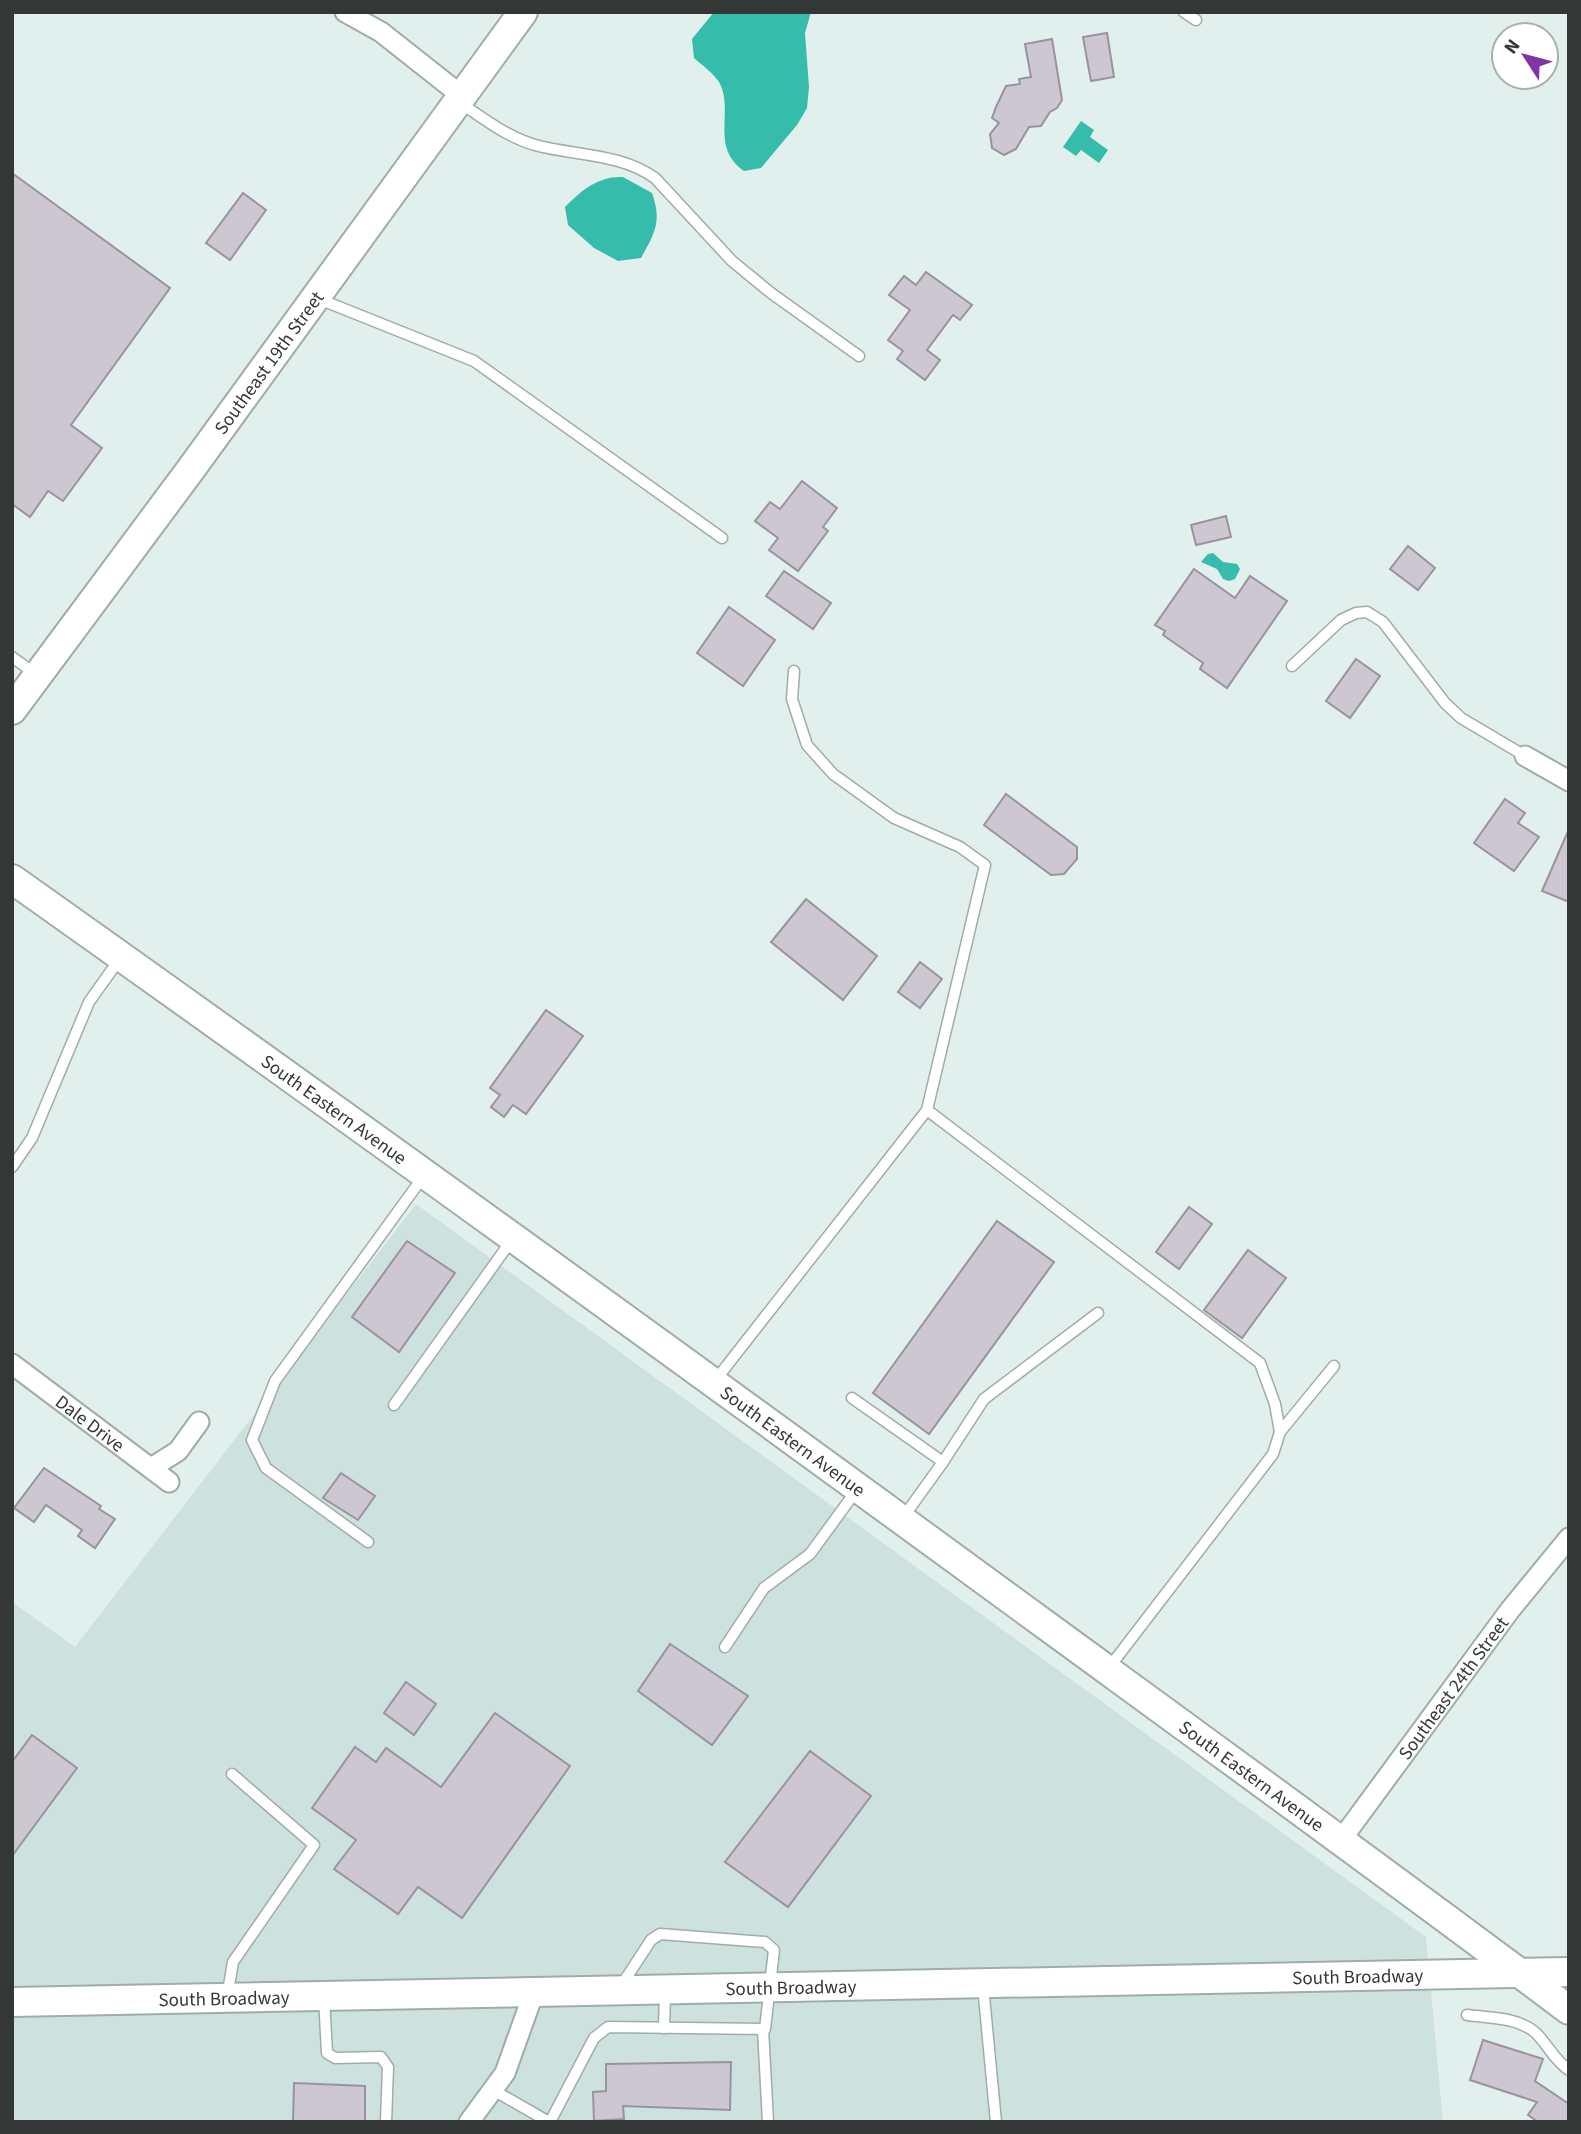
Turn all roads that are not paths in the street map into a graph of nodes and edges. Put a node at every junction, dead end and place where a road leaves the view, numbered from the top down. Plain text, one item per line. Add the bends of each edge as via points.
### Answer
1 (345, 12) edge
2 (523, 12) edge
3 (1184, 12) edge
4 (1196, 20) dead end
5 (460, 99) junction
6 (315, 298) junction
7 (859, 356) dead end
8 (722, 538) dead end
9 (12, 657) edge
10 (1292, 666) dead end
11 (794, 671) dead end
12 (38, 675) junction
13 (12, 710) edge
14 (1525, 756) joint
15 (1569, 781) edge
16 (12, 879) edge
17 (121, 956) junction
18 (927, 1110) junction
19 (12, 1167) edge
20 (425, 1174) junction
21 (513, 1237) junction
22 (1098, 1312) dead end
23 (12, 1364) edge
24 (1334, 1366) dead end
25 (713, 1382) junction
26 (852, 1398) dead end
27 (394, 1405) dead end
28 (199, 1422) dead end
29 (1280, 1432) junction
30 (943, 1462) junction
31 (151, 1468) junction
32 (169, 1482) dead end
33 (858, 1488) junction
34 (902, 1520) junction
35 (1569, 1538) edge
36 (368, 1542) dead end
37 (725, 1647) dead end
38 (1107, 1670) junction
39 (232, 1774) dead end
40 (1341, 1839) junction
41 (1519, 1972) junction
42 (1569, 1972) edge
43 (983, 1982) junction
44 (770, 1987) junction
45 (618, 1989) junction
46 (666, 1989) junction
47 (534, 1992) junction
48 (324, 1996) junction
49 (227, 1998) junction
50 (12, 2002) edge
51 (1569, 2010) edge
52 (1467, 2015) dead end
53 (664, 2028) junction
54 (764, 2029) junction
55 (1569, 2070) edge
56 (493, 2090) junction
57 (386, 2122) edge
58 (470, 2122) edge
59 (549, 2122) edge
60 (768, 2122) edge
61 (996, 2122) edge

1 - 5 street via 381,32
2 - 5 street, Southeast 19th Street
3 - 4 lane
5 - 6 street, Southeast 19th Street
5 - 7 lane via 503,131 532,144 641,167 732,261
6 - 8 lane via 474,361
6 - 12 street, Southeast 19th Street
9 - 12 lane
10 - 14 lane via 1341,620 1367,612 1383,622 1461,718
11 - 18 lane via 792,699 807,745 833,774 894,818 960,848 985,865
12 - 13 street, Southeast 19th Street
14 - 15 street
16 - 17 street, South Eastern Avenue
17 - 19 lane via 89,1002 32,1139
17 - 20 street, South Eastern Avenue
18 - 25 lane
18 - 29 lane via 1260,1363
20 - 21 street, South Eastern Avenue
20 - 36 lane via 275,1381 252,1440 266,1468
21 - 25 street, South Eastern Avenue
21 - 27 lane
22 - 30 lane via 984,1399
23 - 31 street, Dale Drive
24 - 29 lane
25 - 33 street, South Eastern Avenue
26 - 30 lane
28 - 31 street via 178,1451
29 - 38 lane via 1273,1454
30 - 34 lane
31 - 32 street, Dale Drive
33 - 34 street, South Eastern Avenue
33 - 37 lane via 810,1554 764,1588
34 - 38 street, South Eastern Avenue
35 - 40 street, Southeast 24th Street via 1510,1610
38 - 40 street, South Eastern Avenue
39 - 49 lane via 314,1845 233,1962
40 - 41 street, South Eastern Avenue
41 - 42 street, South Broadway
41 - 43 street, South Broadway
41 - 51 street, South Eastern Avenue
43 - 44 street, South Broadway
43 - 61 lane
44 - 45 lane via 774,1950 765,1942 660,1934 651,1940
44 - 46 street, South Broadway
44 - 54 lane
45 - 46 street, South Broadway
45 - 47 street, South Broadway
46 - 53 lane
47 - 48 street, South Broadway
47 - 56 street via 505,2073
48 - 49 street, South Broadway
48 - 57 lane via 327,2053 335,2058 381,2057 388,2067
49 - 50 street, South Broadway
52 - 55 lane via 1526,2026
53 - 54 lane
53 - 59 lane via 608,2027 594,2038
54 - 60 lane
56 - 58 street
56 - 59 lane

